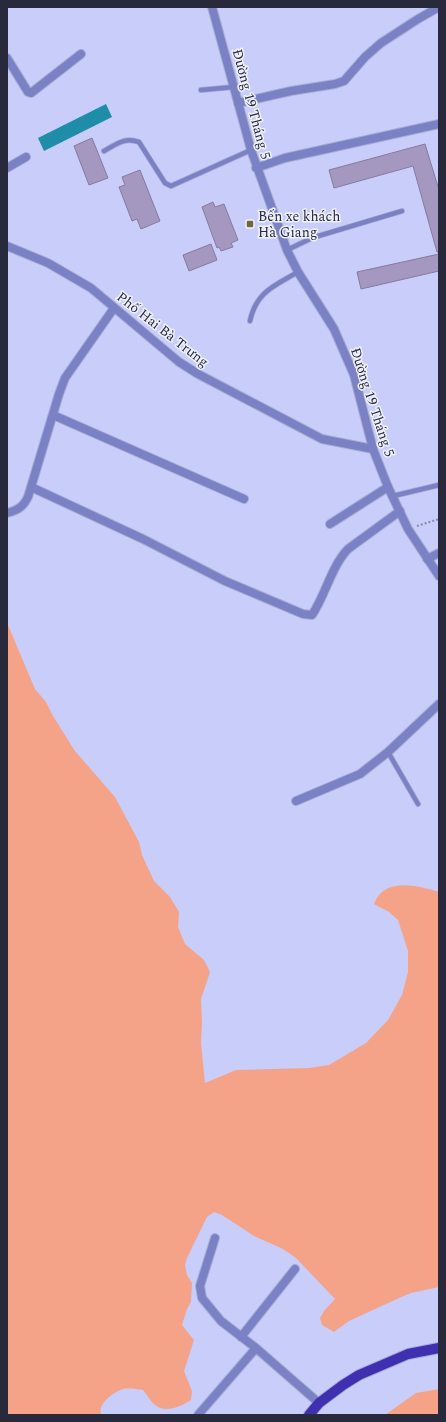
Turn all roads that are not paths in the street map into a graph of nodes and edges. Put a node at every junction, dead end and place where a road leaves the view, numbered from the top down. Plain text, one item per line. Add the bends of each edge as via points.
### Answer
1 (212, 7) edge
2 (439, 7) edge
3 (81, 54) dead end
4 (7, 58) edge
5 (234, 87) junction
6 (201, 90) dead end
7 (238, 103) junction
8 (439, 124) edge
9 (251, 150) junction
10 (104, 151) dead end
11 (26, 157) dead end
12 (7, 168) edge
13 (256, 168) junction
14 (402, 211) dead end
15 (7, 246) edge
16 (287, 250) junction
17 (298, 272) junction
18 (114, 308) junction
19 (250, 321) dead end
20 (52, 415) junction
21 (373, 449) junction
22 (439, 485) edge
23 (31, 487) junction
24 (388, 487) junction
25 (393, 496) junction
26 (244, 499) dead end
27 (400, 511) junction
28 (7, 513) edge
29 (330, 524) dead end
30 (439, 552) edge
31 (427, 559) junction
32 (439, 576) edge
33 (439, 704) edge
34 (388, 752) junction
35 (296, 801) dead end
36 (418, 804) dead end
37 (215, 1238) dead end
38 (295, 1269) dead end
39 (241, 1337) junction
40 (256, 1348) junction
41 (439, 1348) edge
42 (319, 1403) junction
43 (198, 1415) edge
44 (309, 1415) edge

1 - 5 street, Đường 19 Tháng 5
2 - 7 street via 381,43 344,81
3 - 4 street via 31,93
5 - 6 lane
5 - 7 street, Đường 19 Tháng 5
7 - 9 street, Đường 19 Tháng 5
8 - 13 street via 284,158
9 - 10 lane via 171,186 165,183 139,142 130,139
9 - 13 street, Đường 19 Tháng 5
11 - 12 street
13 - 16 street, Đường 19 Tháng 5
14 - 16 lane via 313,238
15 - 18 street, Phố Hai Bà Trưng via 62,270 91,288
16 - 17 street, Đường 19 Tháng 5
17 - 19 lane via 270,288 258,300 252,310
17 - 21 street, Đường 19 Tháng 5 via 334,329 351,368
18 - 20 street via 65,378
18 - 21 street, Phố Hai Bà Trưng via 179,362 205,378 322,439
20 - 23 street
20 - 26 street
21 - 24 street, Đường 19 Tháng 5
22 - 25 lane
23 - 27 street via 143,539 224,581 303,614 312,614 319,604 335,568 348,548
23 - 28 street via 24,505
24 - 25 street, Đường 19 Tháng 5
24 - 29 street
25 - 27 street, Đường 19 Tháng 5
27 - 31 street, Đường 19 Tháng 5
30 - 31 street
31 - 32 street, Đường 19 Tháng 5
33 - 34 street
34 - 35 street via 360,774
34 - 36 lane
37 - 39 street via 200,1286 202,1298 221,1321
38 - 39 street
39 - 40 street
40 - 42 street
40 - 43 street
41 - 42 main road via 408,1354 359,1375
42 - 44 main road

